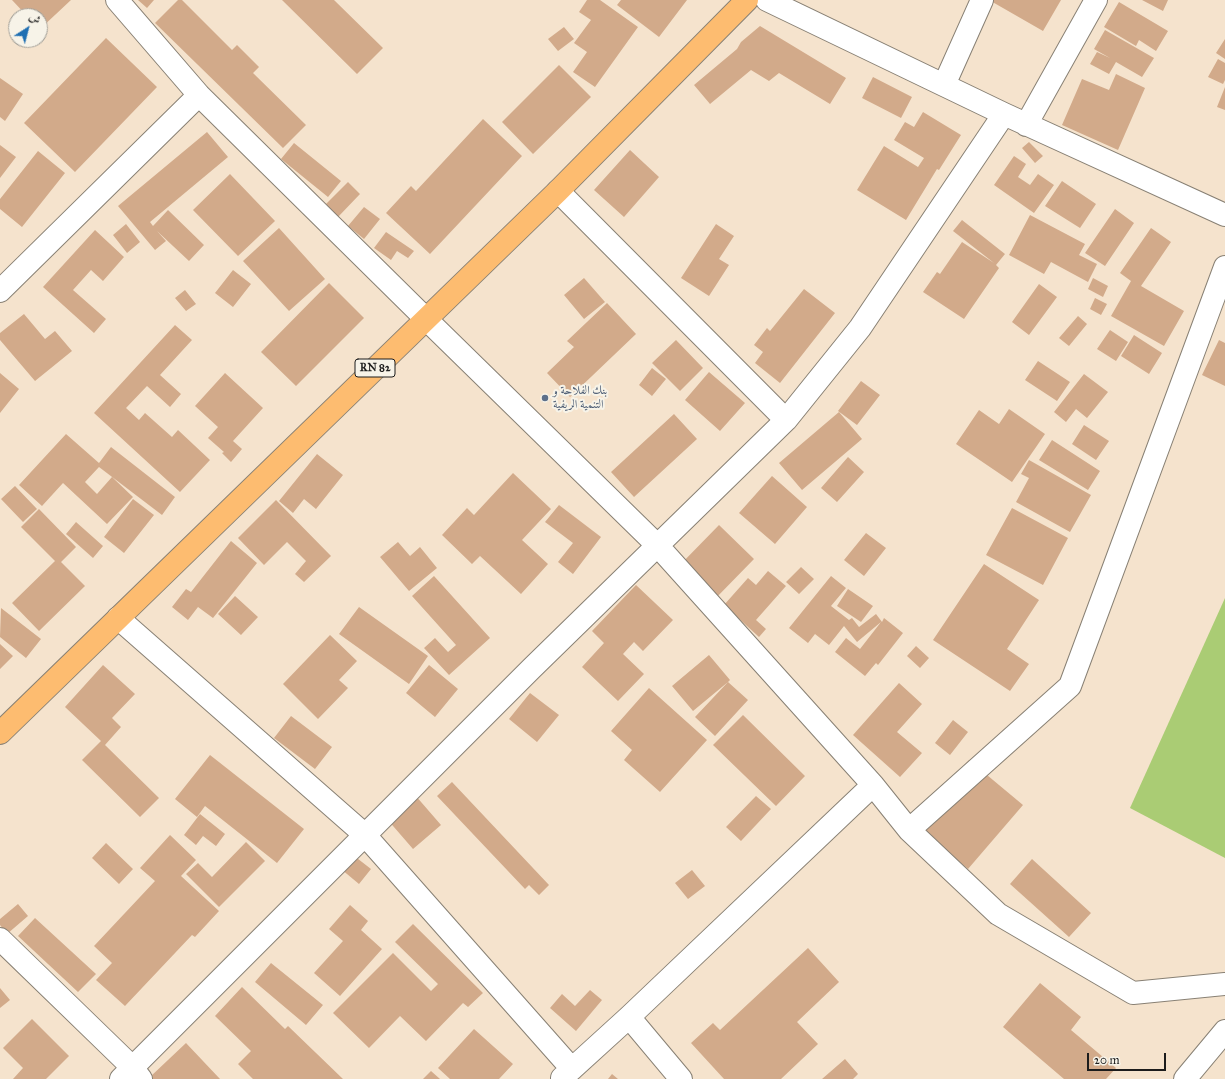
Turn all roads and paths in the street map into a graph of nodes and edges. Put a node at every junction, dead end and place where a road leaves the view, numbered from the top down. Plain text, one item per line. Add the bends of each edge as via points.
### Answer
1 (117, 0) edge
2 (747, 0) edge
3 (767, 0) edge
4 (982, 0) edge
5 (1096, 0) edge
6 (944, 85) junction
7 (199, 96) junction
8 (1004, 114) junction
9 (1026, 125) junction
10 (558, 191) junction
11 (1225, 215) edge
12 (1225, 267) edge
13 (0, 291) edge
14 (426, 319) junction
15 (786, 420) junction
16 (657, 545) junction
17 (118, 618) junction
18 (0, 733) edge
19 (873, 785) junction
20 (909, 830) junction
21 (364, 834) junction
22 (0, 939) edge
23 (1225, 984) edge
24 (629, 1017) junction
25 (1225, 1031) edge
26 (567, 1074) edge
27 (131, 1075) edge
28 (681, 1079) edge
29 (1185, 1079) edge

1 - 7 street
2 - 10 main road, RN 82
3 - 6 street
4 - 6 street
5 - 9 street
6 - 8 street
7 - 13 street
7 - 14 street
8 - 9 street
8 - 15 street via 860,328
9 - 11 street
10 - 14 main road, RN 82
10 - 15 street
12 - 20 street via 1070,686
14 - 16 street
14 - 17 main road, RN 82
15 - 16 street
16 - 19 street
16 - 21 street
17 - 18 main road, RN 82
17 - 21 street
19 - 20 street
19 - 24 street
20 - 23 street via 998,914 1133,993
21 - 26 street
21 - 27 street
22 - 27 street
24 - 26 street
24 - 28 street
25 - 29 street

